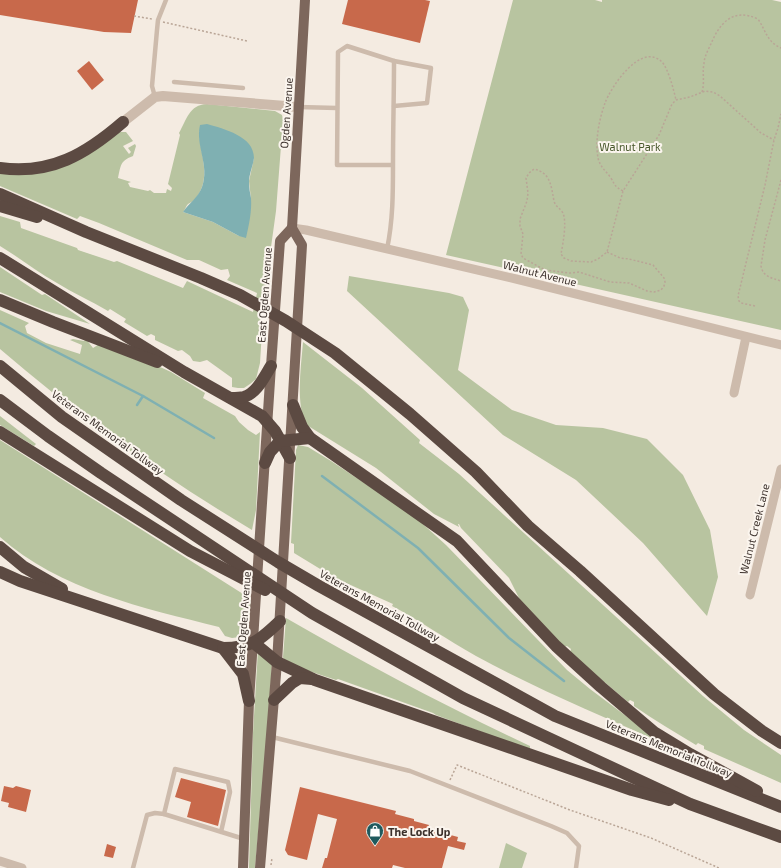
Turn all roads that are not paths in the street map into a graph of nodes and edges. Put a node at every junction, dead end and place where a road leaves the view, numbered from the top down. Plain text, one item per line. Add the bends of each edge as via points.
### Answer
1 (166, 0) edge
2 (305, 0) edge
3 (394, 61) junction
4 (174, 82) dead end
5 (243, 88) dead end
6 (155, 97) junction
7 (394, 106) junction
8 (298, 107) junction
9 (336, 108) junction
10 (123, 122) joint
11 (393, 165) junction
12 (0, 168) edge
13 (0, 194) edge
14 (0, 206) edge
15 (292, 228) junction
16 (86, 232) junction
17 (387, 249) junction
18 (0, 258) edge
19 (0, 300) edge
20 (746, 337) junction
21 (781, 345) edge
22 (0, 366) edge
23 (270, 366) junction
24 (184, 372) junction
25 (734, 393) dead end
26 (231, 398) junction
27 (0, 400) edge
28 (293, 405) junction
29 (267, 421) junction
30 (0, 432) edge
31 (310, 438) junction
32 (285, 440) junction
33 (290, 458) joint
34 (265, 463) junction
35 (781, 469) edge
36 (0, 547) edge
37 (232, 567) junction
38 (0, 572) edge
39 (750, 595) dead end
40 (92, 604) junction
41 (280, 620) junction
42 (254, 643) junction
43 (223, 648) junction
44 (277, 662) junction
45 (315, 680) junction
46 (274, 700) junction
47 (250, 701) junction
48 (272, 736) junction
49 (781, 743) edge
50 (781, 804) edge
51 (781, 807) edge
52 (711, 812) junction
53 (164, 814) junction
54 (221, 832) junction
55 (781, 837) edge
56 (244, 839) junction
57 (0, 862) edge
58 (22, 868) edge
59 (133, 868) edge
60 (243, 868) edge
61 (260, 868) edge
62 (576, 868) edge

1 - 6 lane via 158,20 152,86
2 - 8 main road, Ogden Avenue
3 - 7 lane
3 - 7 lane via 431,68 427,103
3 - 9 lane via 348,46 338,52
4 - 5 lane
6 - 8 street via 174,96
6 - 10 street
7 - 11 lane
8 - 9 lane
8 - 15 main road, Ogden Avenue
9 - 11 lane via 337,165
10 - 12 highway via 103,140 61,162 37,169
11 - 17 lane via 391,230
13 - 16 highway
14 - 16 highway
15 - 17 street, Walnut Avenue
15 - 23 main road, East Ogden Avenue via 280,241
15 - 28 main road via 302,245
16 - 49 highway via 240,295 335,353 476,472 528,526 714,694
17 - 20 street, Walnut Avenue
18 - 24 highway
19 - 24 highway
20 - 21 street, Walnut Avenue
20 - 25 street
22 - 51 highway, Veterans Memorial Tollway via 62,417 181,500 319,586 555,716
23 - 26 highway via 262,382 254,390 245,397
23 - 29 main road, East Ogden Avenue
24 - 26 highway
26 - 29 highway
27 - 37 highway
28 - 31 highway via 302,427
28 - 32 main road
29 - 32 highway
29 - 34 main road, East Ogden Avenue
30 - 37 highway via 190,551
31 - 32 highway
31 - 50 highway via 458,541 556,646 654,732
32 - 33 highway
32 - 34 highway via 270,452
33 - 41 main road
34 - 42 main road, East Ogden Avenue
35 - 39 street, Walnut Creek Lane via 775,502
36 - 40 highway via 24,567
37 - 52 highway via 463,698
38 - 40 highway
40 - 43 highway
41 - 42 highway via 264,637
41 - 44 main road
42 - 43 highway via 236,648
42 - 44 highway
42 - 47 main road, East Ogden Avenue
43 - 47 highway via 243,674
44 - 45 highway
44 - 46 main road
45 - 46 highway via 300,678
45 - 52 highway via 632,790
46 - 48 main road
47 - 56 main road, East Ogden Avenue
48 - 61 main road
48 - 62 lane via 410,771 551,826 567,834 579,846
52 - 55 highway
53 - 54 lane
53 - 54 lane via 175,769 228,782 230,792
53 - 59 lane via 147,815
54 - 56 lane
56 - 60 main road, East Ogden Avenue
57 - 58 street

